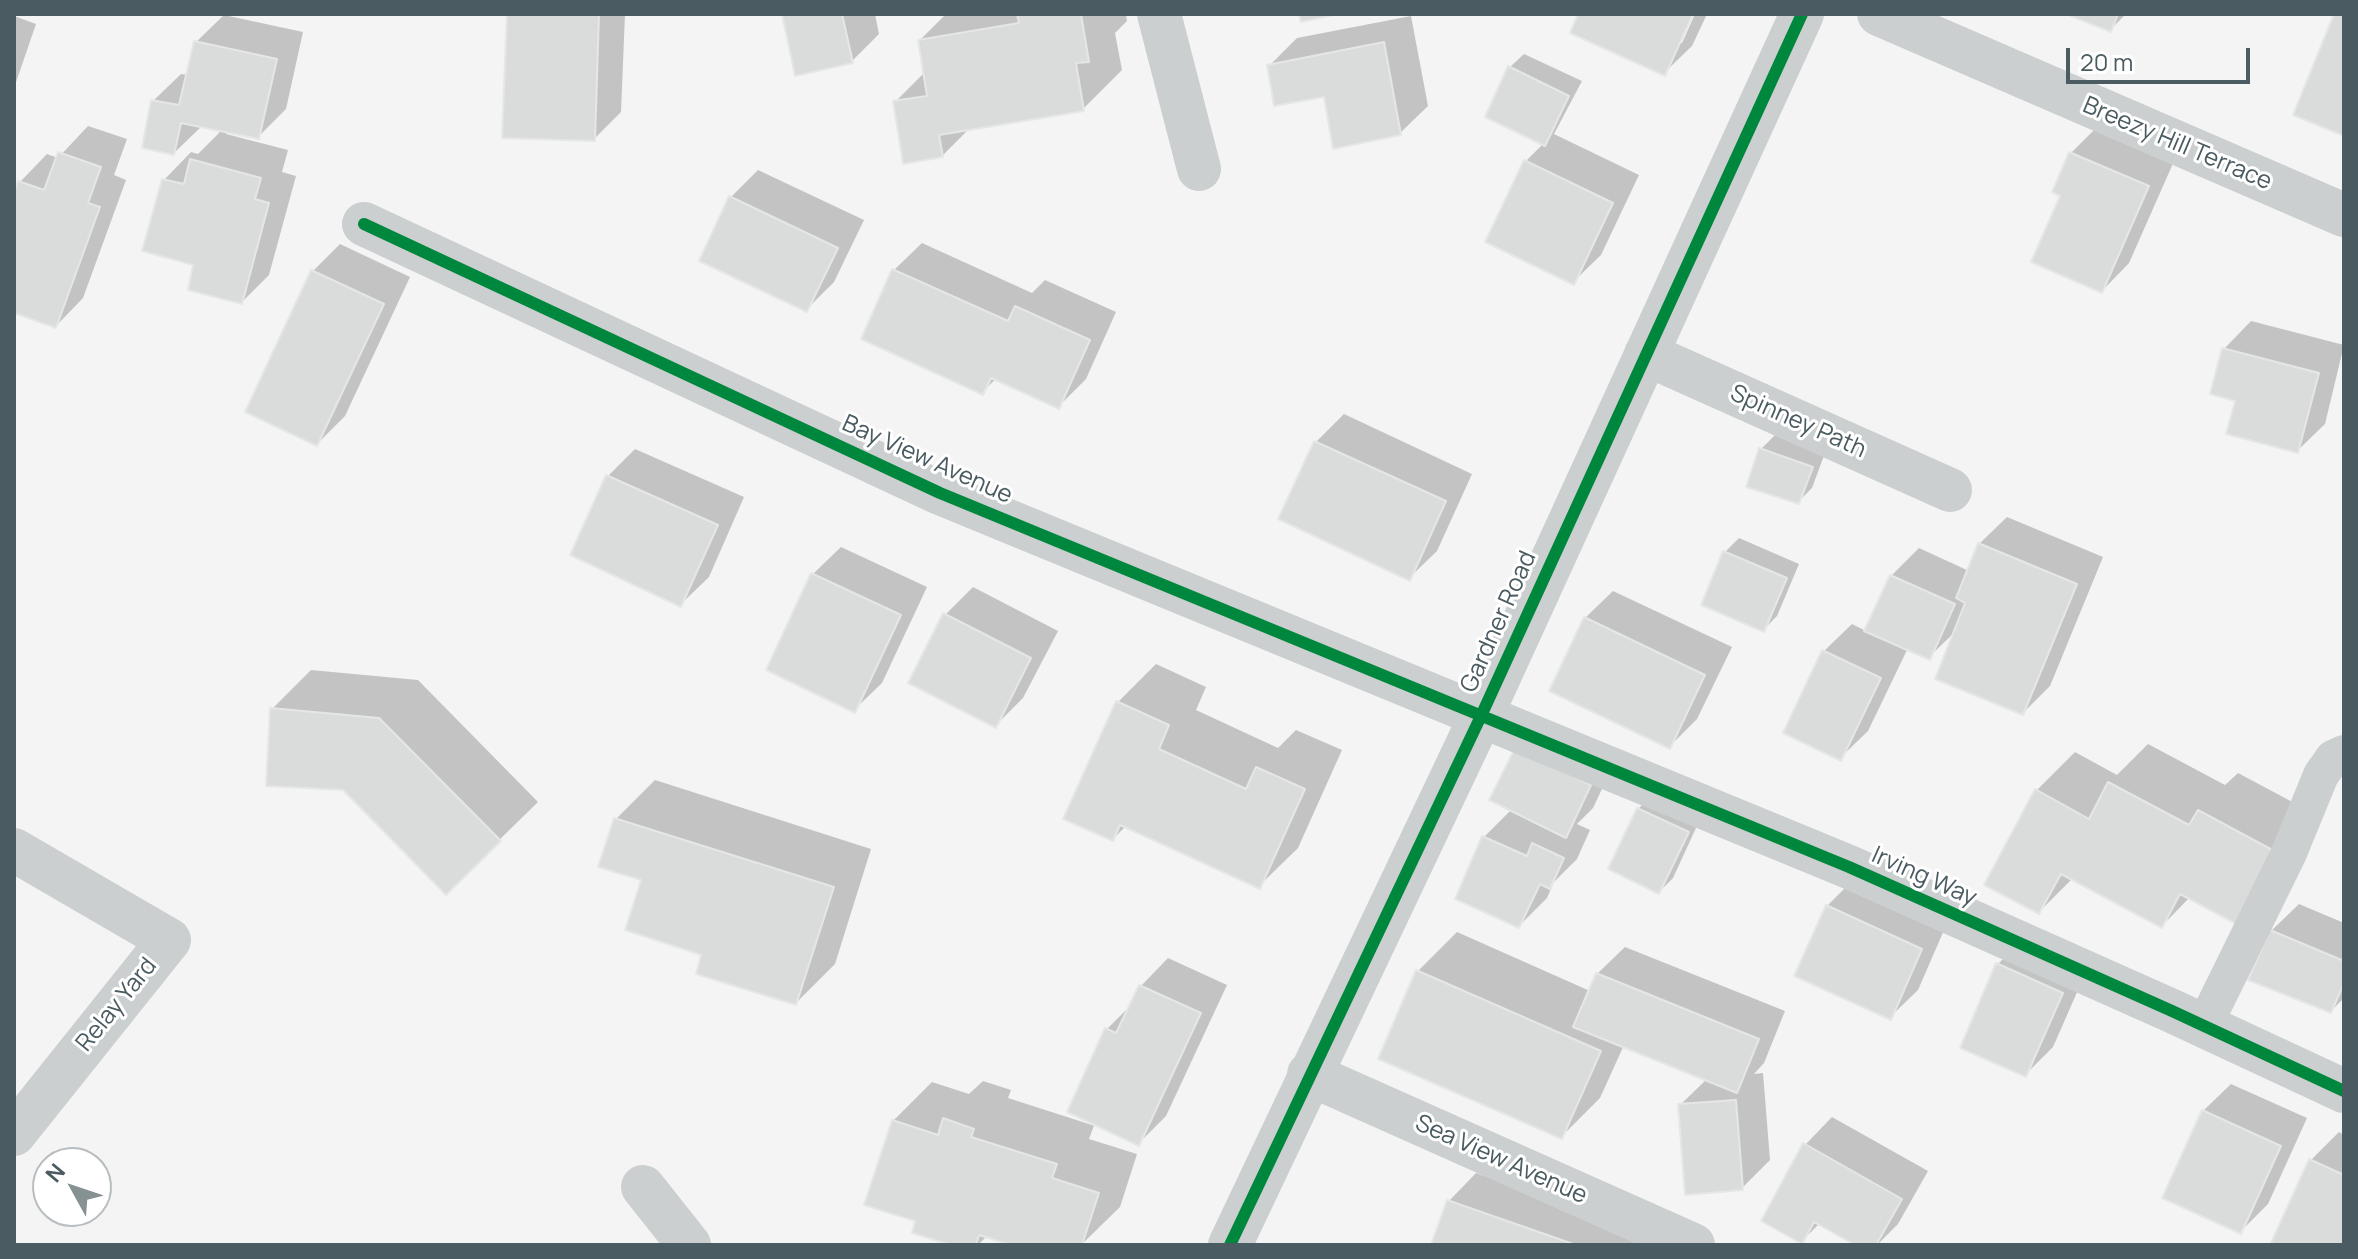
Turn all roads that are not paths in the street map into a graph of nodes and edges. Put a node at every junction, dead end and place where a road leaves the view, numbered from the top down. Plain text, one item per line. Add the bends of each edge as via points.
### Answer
1 (1159, 14) edge
2 (1802, 14) edge
3 (1879, 14) edge
4 (1199, 169) dead end
5 (2344, 215) edge
6 (364, 224) dead end
7 (1646, 354) junction
8 (1950, 490) dead end
9 (1481, 716) junction
10 (2344, 753) edge
11 (14, 850) edge
12 (2204, 1026) junction
13 (1309, 1074) junction
14 (2344, 1091) edge
15 (14, 1134) edge
16 (643, 1187) dead end
17 (689, 1245) edge
18 (1230, 1245) edge
19 (1693, 1245) edge

1 - 4 street
2 - 7 street, Gardner Road
3 - 5 street, Breezy Hill Terrace
6 - 9 street, Bay View Avenue via 940,493
7 - 8 street, Spinney Path
7 - 9 street, Gardner Road
9 - 12 street, Irving Way via 1849,867
9 - 13 street, Gardner Road
10 - 12 lane via 2321,775
11 - 15 street, Relay Yard via 169,940
12 - 14 street, Irving Way
13 - 18 street, Gardner Road
13 - 19 street, Sea View Avenue
16 - 17 street

